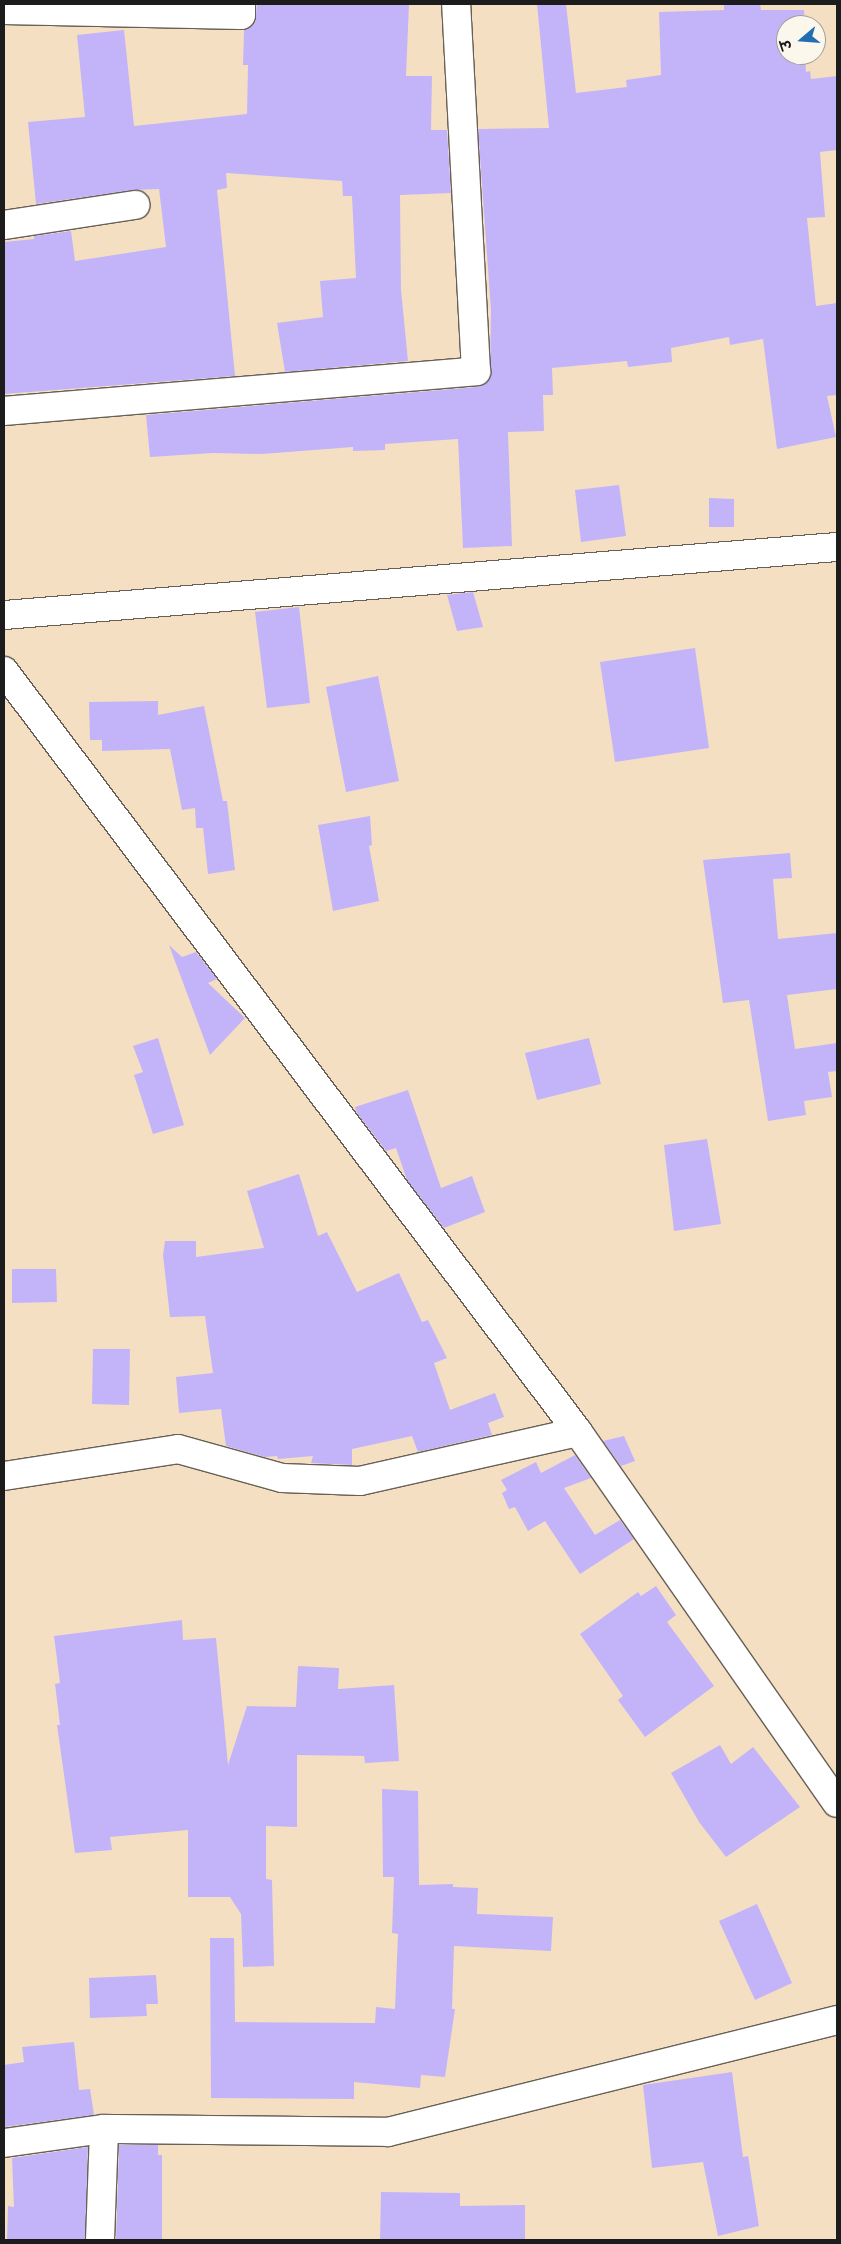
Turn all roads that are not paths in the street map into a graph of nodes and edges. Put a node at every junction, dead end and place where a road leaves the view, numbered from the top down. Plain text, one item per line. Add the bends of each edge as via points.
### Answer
1 (241, 4) edge
2 (456, 4) edge
3 (4, 10) edge
4 (135, 205) dead end
5 (4, 225) edge
6 (4, 411) edge
7 (837, 547) edge
8 (4, 615) edge
9 (4, 671) edge
10 (578, 1432) junction
11 (4, 1476) edge
12 (837, 1803) edge
13 (837, 2020) edge
14 (104, 2129) junction
15 (4, 2143) edge
16 (100, 2240) edge

1 - 3 street via 241,15
2 - 6 street via 476,371
4 - 5 street
7 - 8 street
9 - 10 street
10 - 11 street via 360,1481 282,1478 178,1449
10 - 12 street
13 - 14 street via 388,2132
14 - 15 street
14 - 16 street

